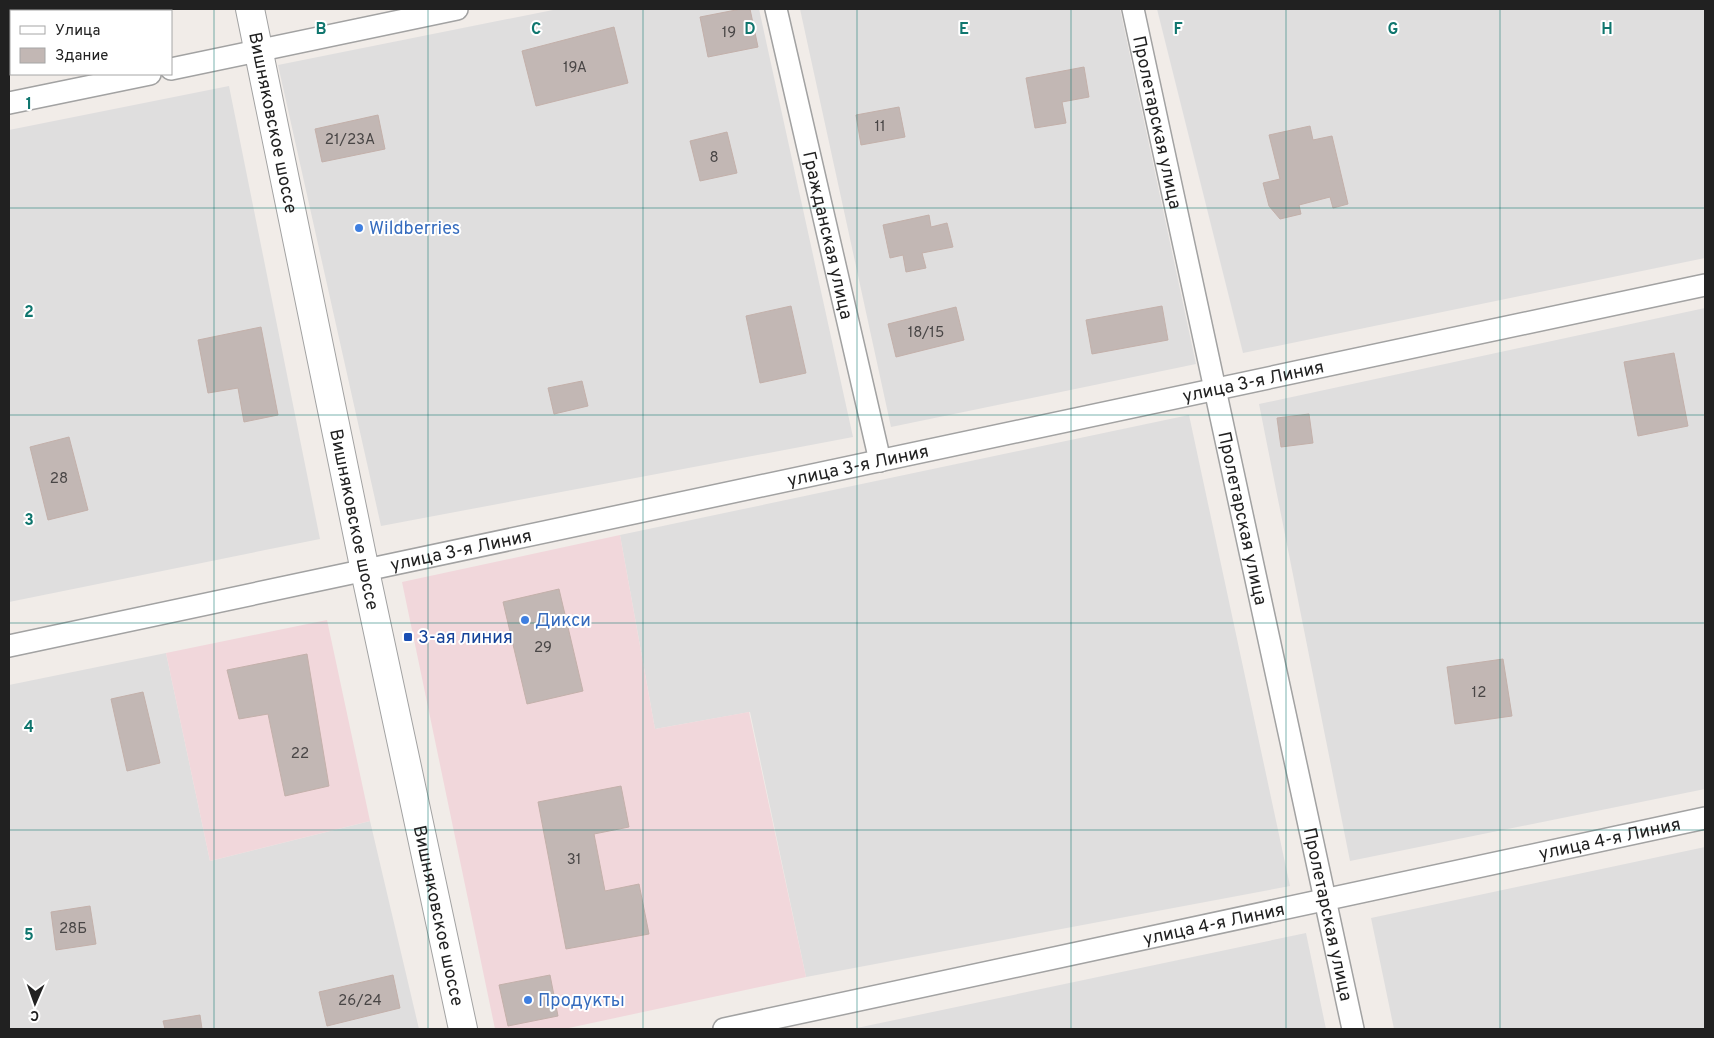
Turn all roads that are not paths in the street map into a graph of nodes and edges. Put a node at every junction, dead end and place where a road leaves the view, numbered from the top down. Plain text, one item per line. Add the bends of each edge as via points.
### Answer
1 (250, 9) edge
2 (457, 9) edge
3 (776, 9) edge
4 (1133, 9) edge
5 (259, 52) junction
6 (172, 69) edge
7 (145, 75) edge
8 (9, 103) edge
9 (1705, 286) edge
10 (1215, 390) junction
11 (880, 462) junction
12 (364, 571) junction
13 (9, 646) edge
14 (1705, 818) edge
15 (1325, 900) junction
16 (463, 1029) edge
17 (724, 1029) edge
18 (1353, 1029) edge

1 - 5 street, Вишняковское шоссе
2 - 5 street
3 - 11 street, Гражданская улица
4 - 10 street, Пролетарская улица
5 - 6 street
5 - 12 street, Вишняковское шоссе
7 - 8 street
9 - 10 street, улица 3-я Линия
10 - 11 street, улица 3-я Линия
10 - 15 street, Пролетарская улица
11 - 12 street, улица 3-я Линия
12 - 13 street, улица 3-я Линия
12 - 16 street, Вишняковское шоссе
14 - 15 street, улица 4-я Линия
15 - 17 street, улица 4-я Линия
15 - 18 street, Пролетарская улица

